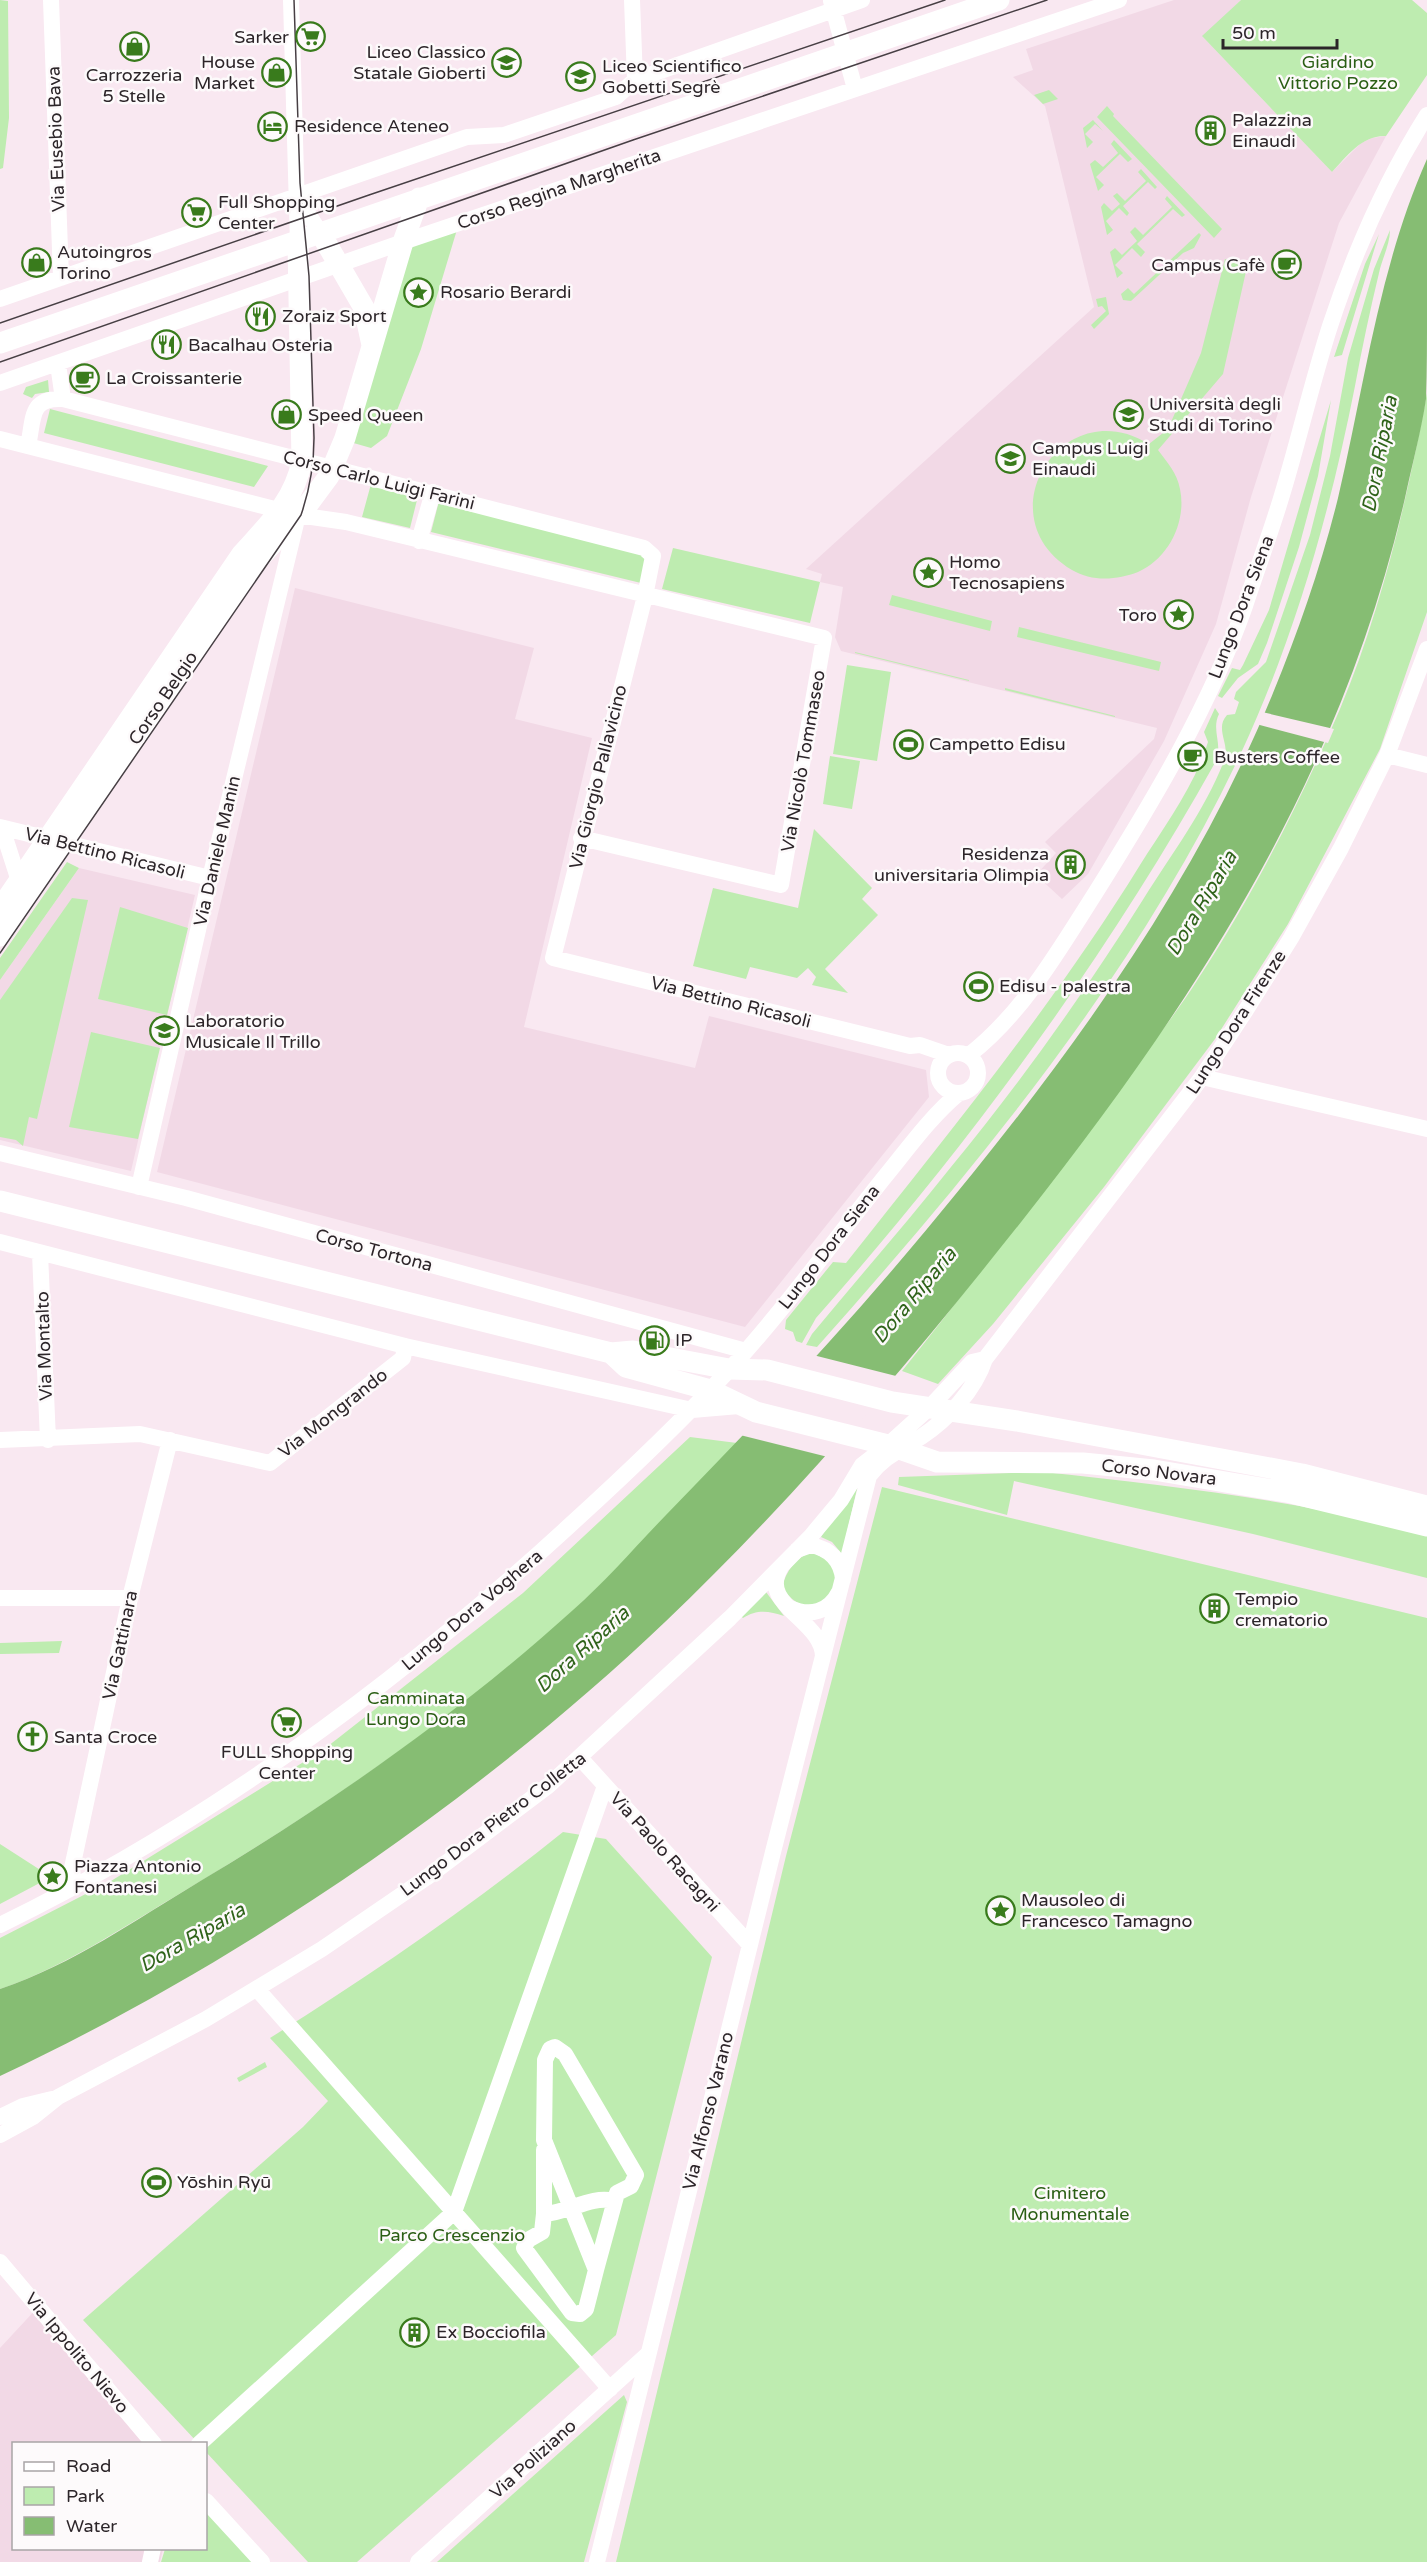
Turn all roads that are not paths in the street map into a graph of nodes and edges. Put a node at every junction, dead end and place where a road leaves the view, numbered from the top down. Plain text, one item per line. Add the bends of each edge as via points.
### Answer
1 (51, 0) edge
2 (291, 0) edge
3 (632, 0) edge
4 (862, 0) edge
5 (999, 0) edge
6 (1119, 0) edge
7 (831, 5) edge
8 (844, 53) junction
9 (635, 80) junction
10 (855, 89) junction
11 (1427, 114) edge
12 (297, 195) junction
13 (419, 198) junction
14 (321, 234) junction
15 (403, 242) junction
16 (298, 243) junction
17 (341, 265) junction
18 (60, 278) junction
19 (299, 280) junction
20 (0, 299) edge
21 (0, 343) edge
22 (373, 349) junction
23 (58, 364) junction
24 (0, 383) edge
25 (63, 399) junction
26 (0, 439) edge
27 (28, 446) junction
28 (302, 461) junction
29 (333, 467) junction
30 (433, 492) junction
31 (290, 513) junction
32 (419, 541) junction
33 (645, 596) junction
34 (1427, 649) edge
35 (1387, 755) junction
36 (1427, 765) edge
37 (1, 827) edge
38 (581, 838) junction
39 (56, 841) junction
40 (210, 878) junction
41 (19, 880) junction
42 (0, 909) edge
43 (0, 936) edge
44 (553, 958) joint
45 (969, 1055) junction
46 (943, 1068) junction
47 (1202, 1077) junction
48 (959, 1093) junction
49 (928, 1123) junction
50 (1427, 1129) edge
51 (0, 1153) edge
52 (139, 1187) junction
53 (0, 1201) edge
54 (0, 1242) edge
55 (40, 1253) junction
56 (405, 1346) junction
57 (747, 1351) junction
58 (611, 1353) junction
59 (985, 1359) junction
60 (729, 1370) junction
61 (710, 1390) junction
62 (929, 1408) junction
63 (747, 1409) junction
64 (692, 1410) junction
65 (951, 1412) junction
66 (0, 1440) edge
67 (48, 1440) junction
68 (170, 1440) junction
69 (893, 1447) junction
70 (1427, 1506) edge
71 (1427, 1526) edge
72 (794, 1552) junction
73 (782, 1566) junction
74 (841, 1585) junction
75 (0, 1598) edge
76 (130, 1598) junction
77 (789, 1608) junction
78 (823, 1661) junction
79 (581, 1759) junction
80 (605, 1786) junction
81 (74, 1887) junction
82 (0, 1925) edge
83 (750, 1945) junction
84 (257, 1989) junction
85 (58, 2097) junction
86 (0, 2116) edge
87 (0, 2135) edge
88 (544, 2140) junction
89 (614, 2201) junction
90 (572, 2209) junction
91 (454, 2212) junction
92 (544, 2214) junction
93 (0, 2262) edge
94 (596, 2270) junction
95 (648, 2354) junction
96 (610, 2389) junction
97 (152, 2442) edge
98 (202, 2442) edge
99 (207, 2502) edge
100 (262, 2562) edge
101 (418, 2562) edge
102 (597, 2562) edge

1 - 18 street, Via Eusebio Bava
2 - 12 street
3 - 9 street
4 - 7 street
5 - 8 main road, Corso Regina Margherita
6 - 10 street, Corso Regina Margherita
7 - 8 street
7 - 9 street
8 - 10 street
8 - 13 main road, Corso Regina Margherita
9 - 12 street via 616,97 504,135 467,137
10 - 15 street, Corso Regina Margherita
11 - 45 street, Lungo Dora Siena via 1384,191 1347,278 1248,597 1188,736 1065,940 1017,1007
12 - 14 street
12 - 16 street
12 - 18 street
13 - 14 main road, Corso Regina Margherita
13 - 15 main road, Corso Belgio
14 - 16 main road, Corso Regina Margherita
14 - 17 main road
15 - 17 street, Corso Regina Margherita
15 - 22 main road, Corso Belgio
16 - 19 main road, Corso Belgio
16 - 21 main road, Corso Regina Margherita
17 - 19 street, Corso Regina Margherita
17 - 22 main road via 364,308
18 - 20 street
19 - 23 street, Corso Regina Margherita
19 - 28 main road, Corso Belgio
22 - 29 main road, Corso Belgio
23 - 24 street, Corso Regina Margherita
23 - 25 street
25 - 27 street via 42,400 37,405
25 - 28 street, Corso Carlo Luigi Farini
26 - 27 street
27 - 31 street
28 - 29 street, Corso Carlo Luigi Farini
28 - 31 main road, Corso Belgio
29 - 30 street, Corso Carlo Luigi Farini
29 - 31 main road, Corso Belgio via 321,488
30 - 32 street
30 - 33 street, Corso Carlo Luigi Farini via 644,548 653,556
31 - 32 street via 346,522
31 - 39 main road, Corso Belgio via 242,554
31 - 40 street, Via Daniele Manin
32 - 33 street
33 - 38 street, Via Giorgio Pallavicino
33 - 38 street, Via Nicolò Tommaseo via 824,638 781,885
34 - 35 street, Lungo Dora Firenze
35 - 36 street
35 - 47 street, Lungo Dora Firenze via 1291,938
37 - 39 street, Via Bettino Ricasoli
37 - 41 street
38 - 44 street, Via Giorgio Pallavicino
39 - 40 street, Via Bettino Ricasoli
39 - 41 main road, Corso Belgio
39 - 43 main road, Corso Belgio
40 - 52 street, Via Daniele Manin
41 - 42 main road, Corso Belgio
44 - 46 street, Via Bettino Ricasoli via 910,1046
45 - 46 street via 960,1052
45 - 48 street via 976,1063 978,1077 971,1088
46 - 48 street via 951,1092
46 - 49 street, Lungo Dora Siena
47 - 50 street
47 - 59 street, Lungo Dora Firenze
48 - 49 street, Lungo Dora Siena
49 - 57 street, Lungo Dora Siena
51 - 52 street, Corso Tortona
52 - 57 street, Corso Tortona
53 - 58 main road
54 - 55 street
55 - 56 street
55 - 67 street, Via Montalto
56 - 64 street
56 - 68 street, Via Mongrando via 403,1358 270,1463
57 - 60 street, Lungo Dora Siena
58 - 60 main road via 633,1351
58 - 61 main road via 626,1367
59 - 62 street, Lungo Dora Firenze via 972,1362
59 - 65 street, Lungo Dora Firenze
60 - 61 street, Lungo Dora Voghera
60 - 62 main road via 767,1370
61 - 63 main road
61 - 64 street, Lungo Dora Voghera
62 - 65 main road
62 - 69 street, Lungo Dora Firenze
63 - 64 street
63 - 69 main road
64 - 81 street, Lungo Dora Voghera via 515,1576 404,1669 262,1772
65 - 69 street, Lungo Dora Firenze via 918,1439
65 - 70 main road, Corso Novara via 1302,1474
66 - 67 street, Via Mongrando
67 - 68 street, Via Mongrando via 140,1434
68 - 76 street, Via Gattinara
69 - 71 main road, Corso Novara via 937,1462 1083,1463 1166,1472 1291,1493
69 - 72 street, Lungo Dora Pietro Colletta via 862,1465 841,1500
69 - 74 street, Via Alfonso Varano via 869,1476
72 - 73 street, Lungo Dora Pietro Colletta
72 - 74 street via 811,1545 821,1547 840,1565
73 - 77 street via 774,1585
73 - 79 street, Lungo Dora Pietro Colletta
74 - 77 street via 831,1604 821,1610 810,1613
74 - 78 street, Via Alfonso Varano
75 - 76 street
76 - 81 street, Via Gattinara via 72,1868
77 - 78 street via 818,1637
78 - 83 street, Via Alfonso Varano
79 - 80 street, Via Paolo Racagni
79 - 84 street, Lungo Dora Pietro Colletta via 426,1878
80 - 83 street, Via Paolo Racagni
80 - 91 street
81 - 82 street, Lungo Dora Voghera
83 - 95 street, Via Alfonso Varano
84 - 85 street, Lungo Dora Pietro Colletta
84 - 91 street
85 - 86 street, Lungo Dora Pietro Colletta
85 - 87 street, Lungo Dora Pietro Colletta via 33,2117
88 - 89 street via 545,2060 555,2047 565,2054 634,2170 634,2183 620,2190
88 - 90 street
88 - 92 street
89 - 90 street via 600,2199
89 - 94 street
90 - 92 street
90 - 94 street
91 - 96 street
91 - 98 street
92 - 94 street via 542,2232 528,2240 524,2248 572,2313 580,2314 586,2309
93 - 97 street, Via Ippolito Nievo
95 - 96 street, Via Poliziano
95 - 102 street, Via Alfonso Varano
96 - 101 street, Via Poliziano
99 - 100 street

